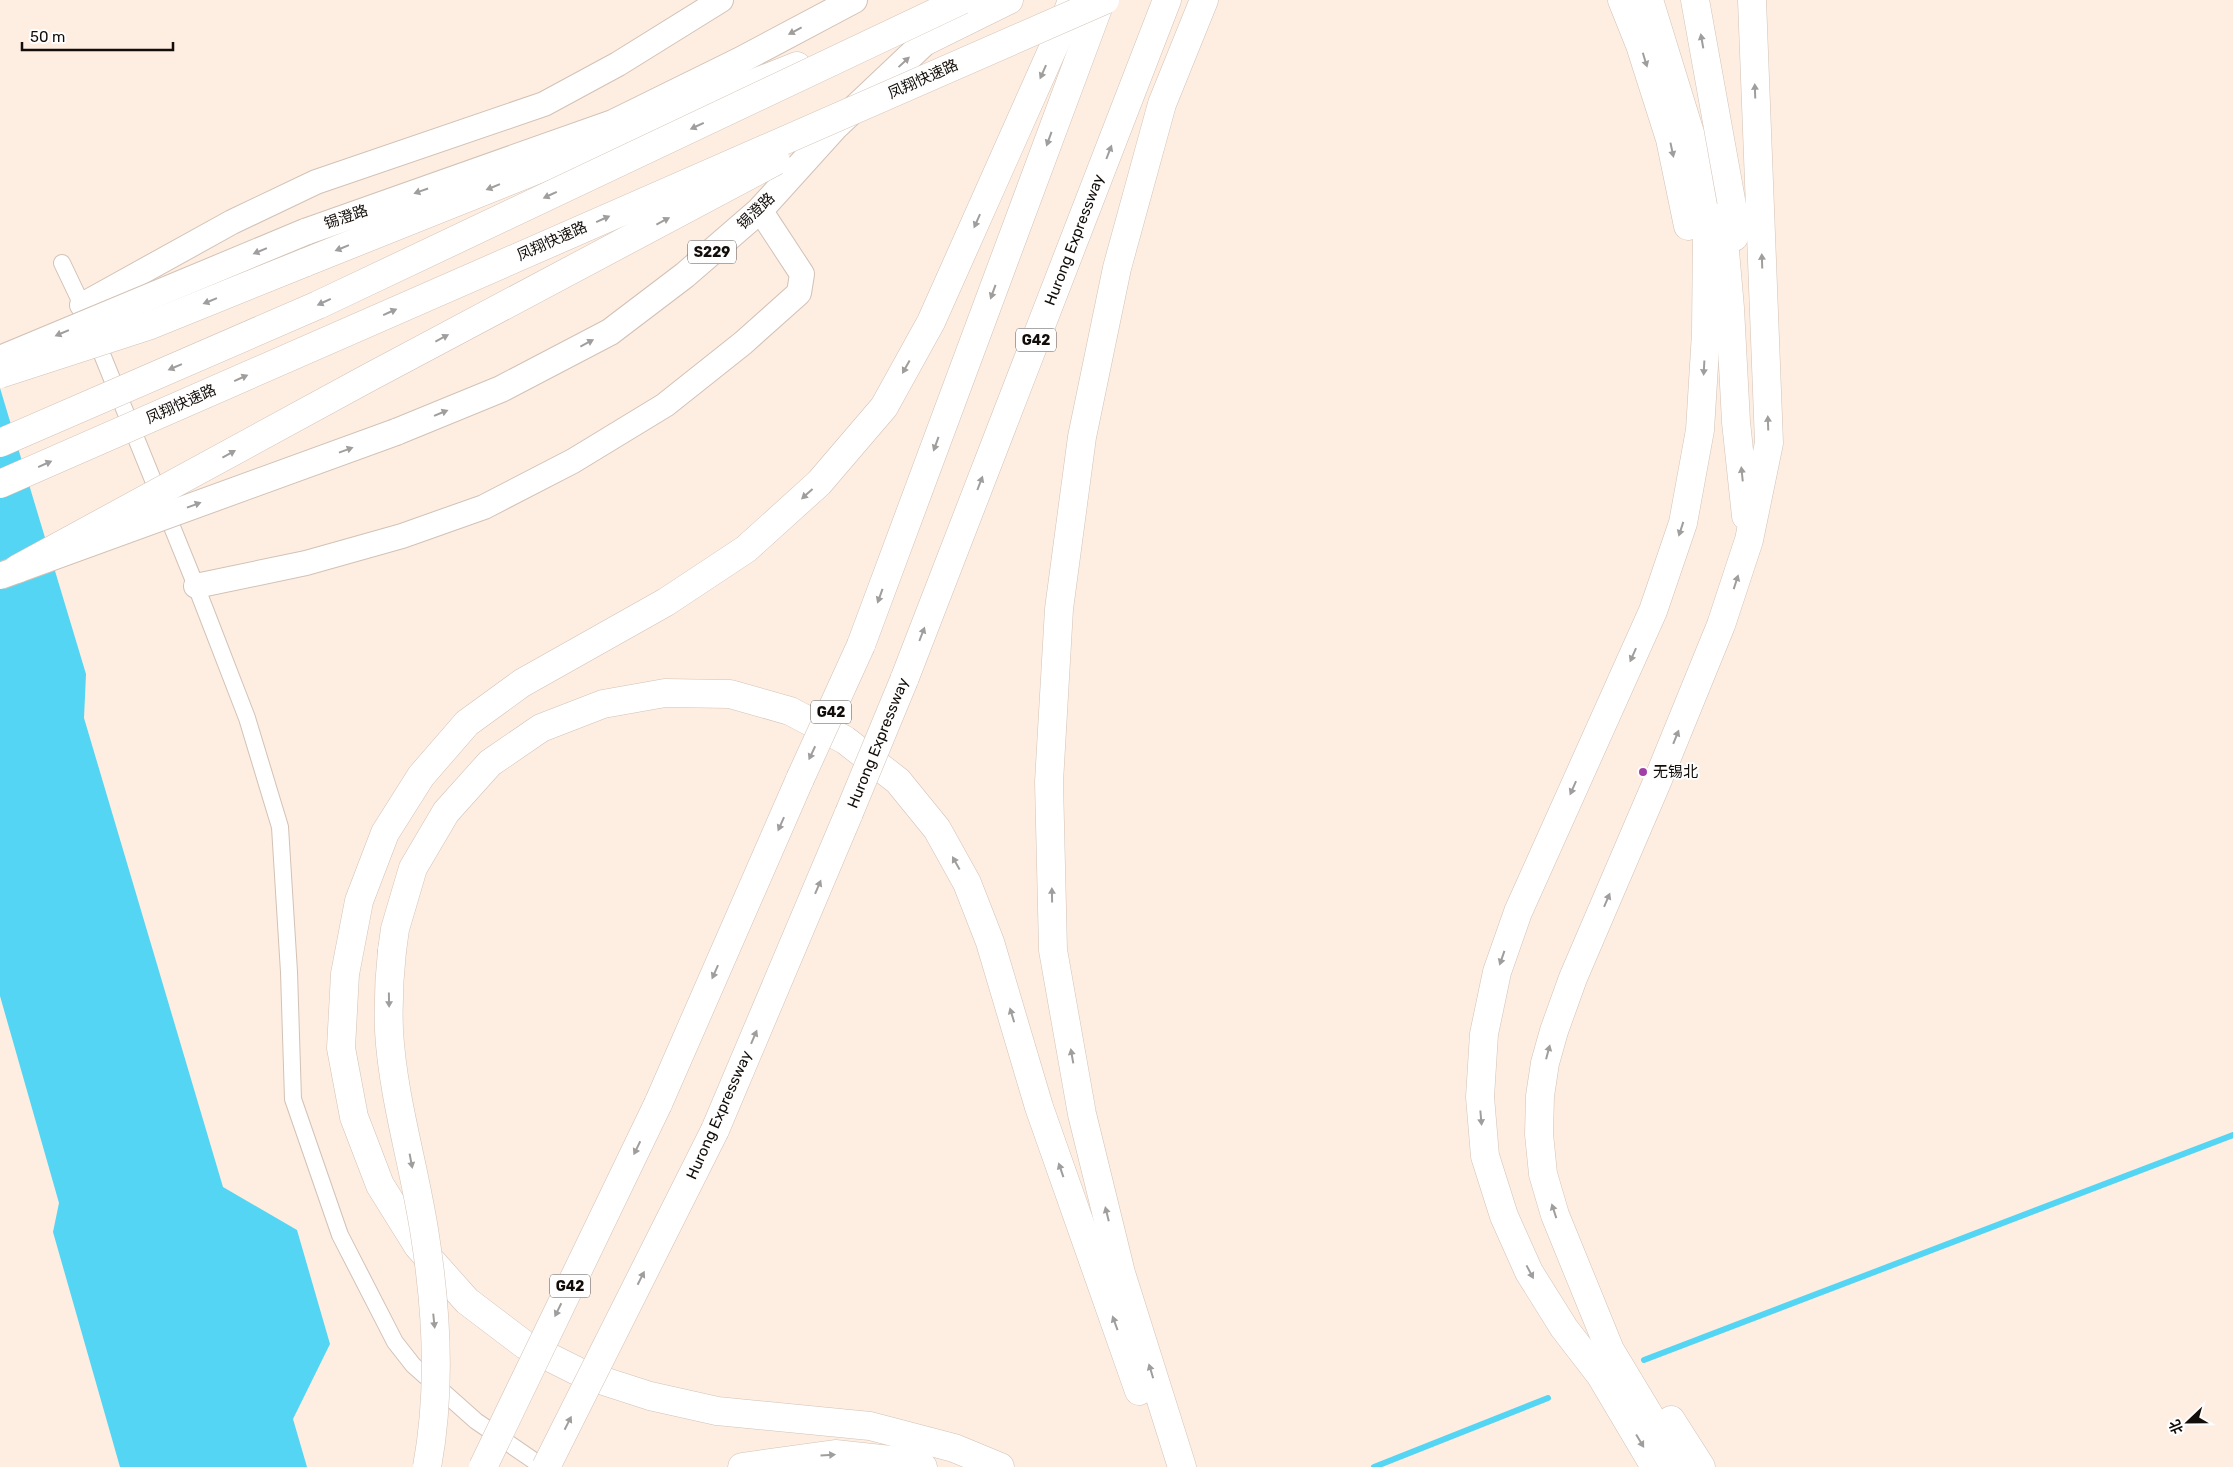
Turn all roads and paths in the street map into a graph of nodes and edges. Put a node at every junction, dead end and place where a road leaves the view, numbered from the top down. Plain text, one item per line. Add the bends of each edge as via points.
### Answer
1 (721, 0) edge
2 (854, 0) edge
3 (961, 0) edge
4 (977, 0) edge
5 (1009, 0) edge
6 (1072, 0) edge
7 (1167, 0) edge
8 (1204, 0) edge
9 (1752, 0) edge
10 (1101, 4) edge
11 (1656, 5) edge
12 (826, 9) edge
13 (926, 41) junction
14 (974, 57) junction
15 (1686, 92) junction
16 (760, 210) junction
17 (62, 263) dead end
18 (82, 305) junction
19 (0, 359) edge
20 (0, 374) edge
21 (0, 443) edge
22 (0, 484) edge
23 (1749, 540) junction
24 (8, 573) edge
25 (196, 586) junction
26 (1572, 1257) junction
27 (1564, 1328) junction
28 (427, 1467) edge
29 (483, 1467) edge
30 (545, 1467) edge
31 (742, 1467) edge
32 (923, 1467) edge
33 (1000, 1467) edge
34 (1169, 1467) edge
35 (1182, 1467) edge
36 (1634, 1467) edge
37 (1656, 1467) edge
38 (1677, 1467) edge
39 (1700, 1467) edge

1 - 18 main road via 618,64 544,104 316,182 232,222
2 - 12 main road, 锡澄路
3 -> 20 highway, bridge via 148,326
3 -> 21 highway, bridge via 318,305
4 - 13 main road, 锡澄路 / S229
5 - 13 highway
6 -> 33 highway via 931,322 884,408 826,476 746,549 666,602 522,683 467,722 421,776 385,833 358,901 345,974 341,1048 354,1117 380,1185 418,1246 467,1301 524,1345 585,1375 650,1396 717,1411 870,1426 954,1448
30 -> 7 highway, Hurong Expressway / G42, bridge via 715,1130 904,680
35 -> 8 highway via 1121,1273 1082,1114 1053,950 1049,782 1059,609 1082,437 1117,268 1162,104
23 -> 9 highway via 1769,443
10 - 14 highway, 凤翔快速路, bridge
10 -> 29 highway, G42, bridge via 862,645 658,1104
15 -> 11 highway
11 -> 15 highway via 1640,45
12 -> 19 main road, 锡澄路, bridge via 739,61 613,123 305,232
16 -> 13 main road, 锡澄路 / S229 via 835,127
22 -> 14 highway, 凤翔快速路, bridge
24 -> 14 highway, bridge via 377,373
23 -> 15 highway via 1736,422 1730,308 1735,222
15 -> 27 highway via 1670,139 1706,333 1700,430 1684,524 1653,611 1518,912 1497,972 1484,1034 1480,1097 1485,1156 1504,1216 1529,1272
24 -> 16 main road, 锡澄路 / S229, bridge via 396,432 501,389 610,332 685,275
16 - 25 main road via 802,274 799,293 664,405 574,461 484,506 402,536 306,562
17 - 18 street
18 - 25 street
26 -> 23 highway via 1543,1174 1539,1134 1545,1062 1573,978 1722,625
25 - 30 street via 247,718 280,827 293,1098 340,1235 395,1342 414,1365 476,1421
26 - 38 highway via 1610,1350
26 - 39 highway
27 - 36 highway
27 -> 37 highway via 1601,1376
34 -> 28 highway, bridge via 1049,1135 990,942 967,883 937,829 898,781 845,740 790,711 730,694 665,693 603,704 541,728 490,763 446,812 414,868 395,929 389,982 389,1032 395,1083 426,1237 436,1340
31 -> 32 highway via 835,1454 900,1461

